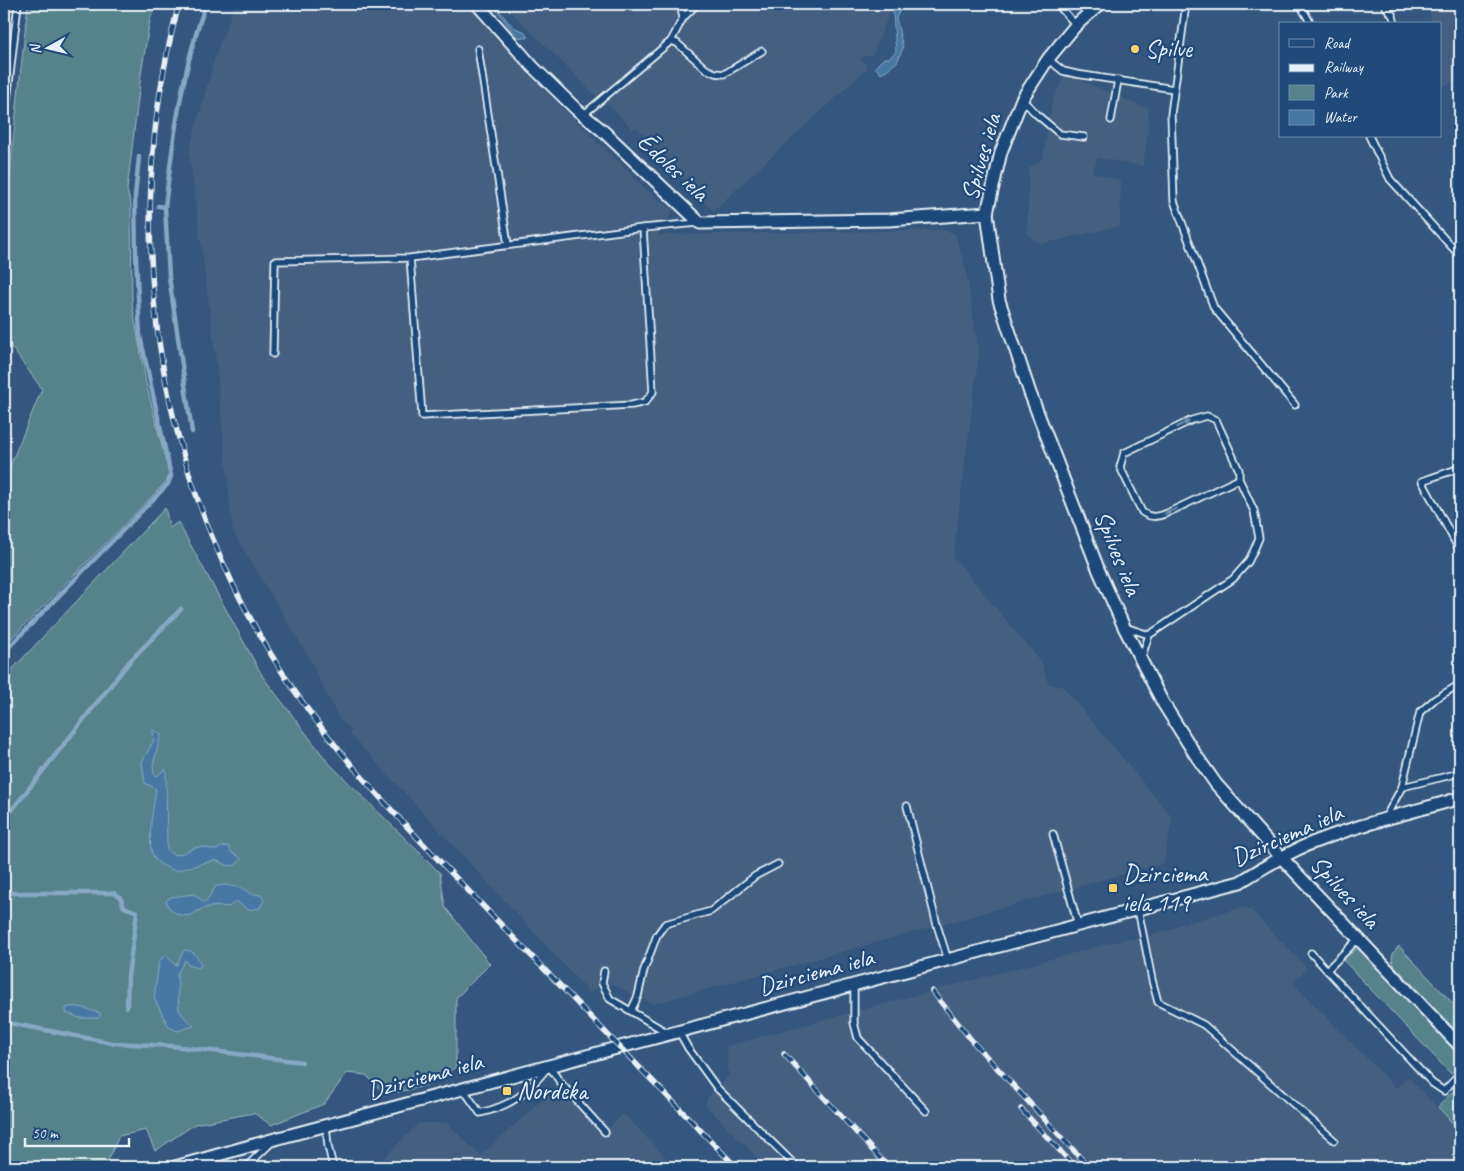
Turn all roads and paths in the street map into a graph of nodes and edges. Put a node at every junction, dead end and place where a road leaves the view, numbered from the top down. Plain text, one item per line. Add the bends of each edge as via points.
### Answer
1 (18, 4) edge
2 (477, 4) edge
3 (680, 4) edge
4 (697, 4) edge
5 (1057, 4) edge
6 (1100, 4) edge
7 (1186, 4) edge
8 (1300, 4) edge
9 (1384, 4) edge
10 (683, 18) junction
11 (1310, 22) edge
12 (1394, 22) edge
13 (1076, 25) junction
14 (671, 41) junction
15 (478, 49) dead end
16 (762, 50) dead end
17 (1048, 59) junction
18 (1118, 80) junction
19 (1174, 89) junction
20 (1022, 99) junction
21 (583, 115) junction
22 (1111, 120) dead end
23 (4, 127) edge
24 (1084, 137) dead end
25 (1370, 138) edge
26 (987, 213) junction
27 (700, 223) junction
28 (643, 228) junction
29 (508, 245) junction
30 (1460, 256) edge
31 (410, 258) junction
32 (273, 354) dead end
33 (1295, 405) dead end
34 (1460, 468) edge
35 (1239, 479) junction
36 (1460, 551) edge
37 (1124, 626) junction
38 (1149, 635) junction
39 (1141, 660) junction
40 (1460, 684) edge
41 (1460, 773) edge
42 (1402, 786) junction
43 (1460, 798) edge
44 (907, 806) dead end
45 (1384, 820) junction
46 (1053, 834) dead end
47 (1281, 857) junction
48 (778, 864) dead end
49 (1138, 909) junction
50 (1078, 925) junction
51 (1358, 939) junction
52 (1311, 953) dead end
53 (948, 960) junction
54 (1327, 970) junction
55 (604, 971) dead end
56 (854, 986) junction
57 (632, 1012) junction
58 (674, 1033) junction
59 (1460, 1046) edge
60 (549, 1066) junction
61 (1460, 1074) edge
62 (463, 1089) junction
63 (926, 1111) dead end
64 (326, 1126) junction
65 (606, 1132) dead end
66 (275, 1139) junction
67 (1334, 1140) dead end
68 (175, 1167) edge
69 (246, 1167) edge
70 (333, 1167) edge
71 (797, 1167) edge

1 - 23 lane
2 - 21 street, Ēdoles iela via 516,49
3 - 10 lane
4 - 10 lane
5 - 13 lane
6 - 13 street, Spilves iela
7 - 19 lane
8 - 11 lane
9 - 12 lane
10 - 14 lane
13 - 17 street, Spilves iela
14 - 16 lane via 678,43 706,69 724,74
14 - 21 lane
15 - 29 lane
17 - 18 lane via 1063,71
17 - 20 street, Spilves iela
18 - 19 lane
18 - 22 lane
19 - 33 lane via 1171,114 1174,201 1205,286 1214,308
20 - 24 lane via 1060,134
20 - 26 street, Spilves iela via 1000,152
21 - 27 street, Ēdoles iela
25 - 30 lane via 1390,179
26 - 27 street, Ēdoles iela via 889,220
26 - 37 street, Spilves iela via 999,300 1008,328 1099,571
27 - 28 lane
28 - 29 lane
28 - 31 lane via 653,392 645,402 632,405 422,416
29 - 31 lane
31 - 32 lane via 275,261
34 - 36 lane via 1422,482
35 -> 35 lane via 1165,514 1148,517 1142,512 1120,467 1124,453 1207,416 1216,420 1239,470
35 - 38 lane via 1254,511 1259,538 1248,562 1233,580
37 - 38 lane
37 - 39 street, Spilves iela
38 - 39 lane
39 - 47 street, Spilves iela via 1162,703 1211,776
40 - 42 lane via 1420,712
41 - 42 lane
42 - 45 lane
43 - 45 street, Dzirciema iela
44 - 53 lane
45 - 47 street, Dzirciema iela
46 - 50 lane
47 - 49 street, Dzirciema iela via 1240,882
47 - 51 street, Spilves iela
48 - 57 lane via 755,876 711,911 665,924 657,935
49 - 50 street, Dzirciema iela
49 - 67 lane via 1158,1002 1204,1025
50 - 53 street, Dzirciema iela
51 - 54 lane
51 - 59 street, Spilves iela
52 - 54 lane
53 - 56 street, Dzirciema iela
54 - 61 lane via 1432,1084 1444,1090
55 - 57 lane via 604,991
56 - 58 street, Dzirciema iela
56 - 63 lane via 854,1022 858,1038
57 - 58 lane
58 - 60 street, Dzirciema iela
58 - 71 lane via 717,1088
60 - 62 street, Dzirciema iela
60 - 62 lane via 531,1088 502,1108 480,1113
60 - 65 lane
62 - 64 street, Dzirciema iela
64 - 66 street, Dzirciema iela
64 - 70 lane
66 - 68 street, Dzirciema iela
66 - 69 lane

